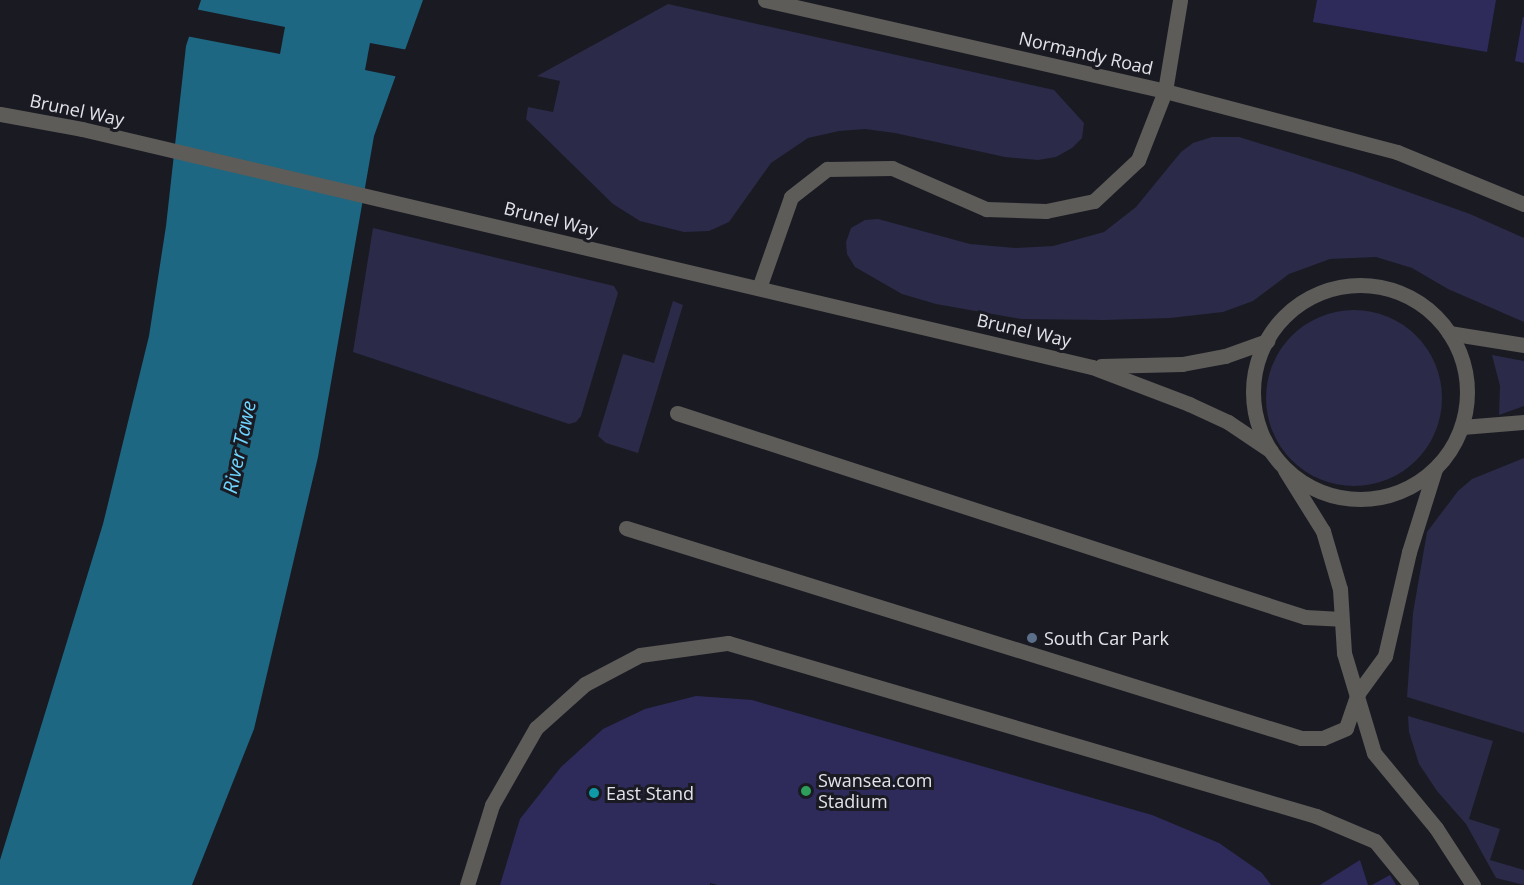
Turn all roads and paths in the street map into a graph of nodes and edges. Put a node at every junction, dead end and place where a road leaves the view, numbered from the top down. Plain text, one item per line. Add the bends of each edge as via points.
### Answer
1 (765, 0) edge
2 (1180, 0) edge
3 (1165, 91) junction
4 (0, 114) edge
5 (1524, 204) edge
6 (759, 288) junction
7 (1449, 333) junction
8 (1267, 341) junction
9 (1524, 345) edge
10 (1092, 367) junction
11 (677, 413) dead end
12 (1524, 422) edge
13 (1462, 427) junction
14 (1271, 451) junction
15 (1435, 469) junction
16 (1285, 470) junction
17 (626, 528) dead end
18 (1341, 618) junction
19 (1358, 693) junction
20 (467, 885) edge
21 (1411, 885) edge
22 (1473, 885) edge

1 - 3 street, Normandy Road
2 - 3 street
3 - 5 street, Normandy Road via 1396,152
3 - 6 street via 1138,160 1094,201 1046,211 986,209 892,168 827,169 790,197
4 - 6 street, Brunel Way via 82,129
6 - 10 street, Brunel Way
7 - 8 street, Brunel Way via 1437,317 1406,296 1372,285 1352,285 1310,297 1295,306
7 - 9 street
7 - 13 street, Brunel Way via 1461,356 1466,379
8 - 10 street, Brunel Way via 1225,356 1182,364
8 - 14 street, Brunel Way via 1254,377 1253,405 1263,439
10 - 14 street, Brunel Way via 1228,422
11 - 18 street via 1305,617
12 - 13 street
13 - 15 street, Brunel Way
14 - 16 street, Brunel Way
15 - 16 street, Brunel Way via 1400,492 1365,500 1312,489
15 - 19 street via 1409,552 1385,656
16 - 18 street via 1323,531 1340,589
17 - 19 street via 1300,738 1323,738 1346,728
18 - 19 street via 1344,653
19 - 22 street via 1374,753 1436,828
20 - 21 street via 492,805 536,728 585,684 640,655 728,644 1316,816 1375,841

